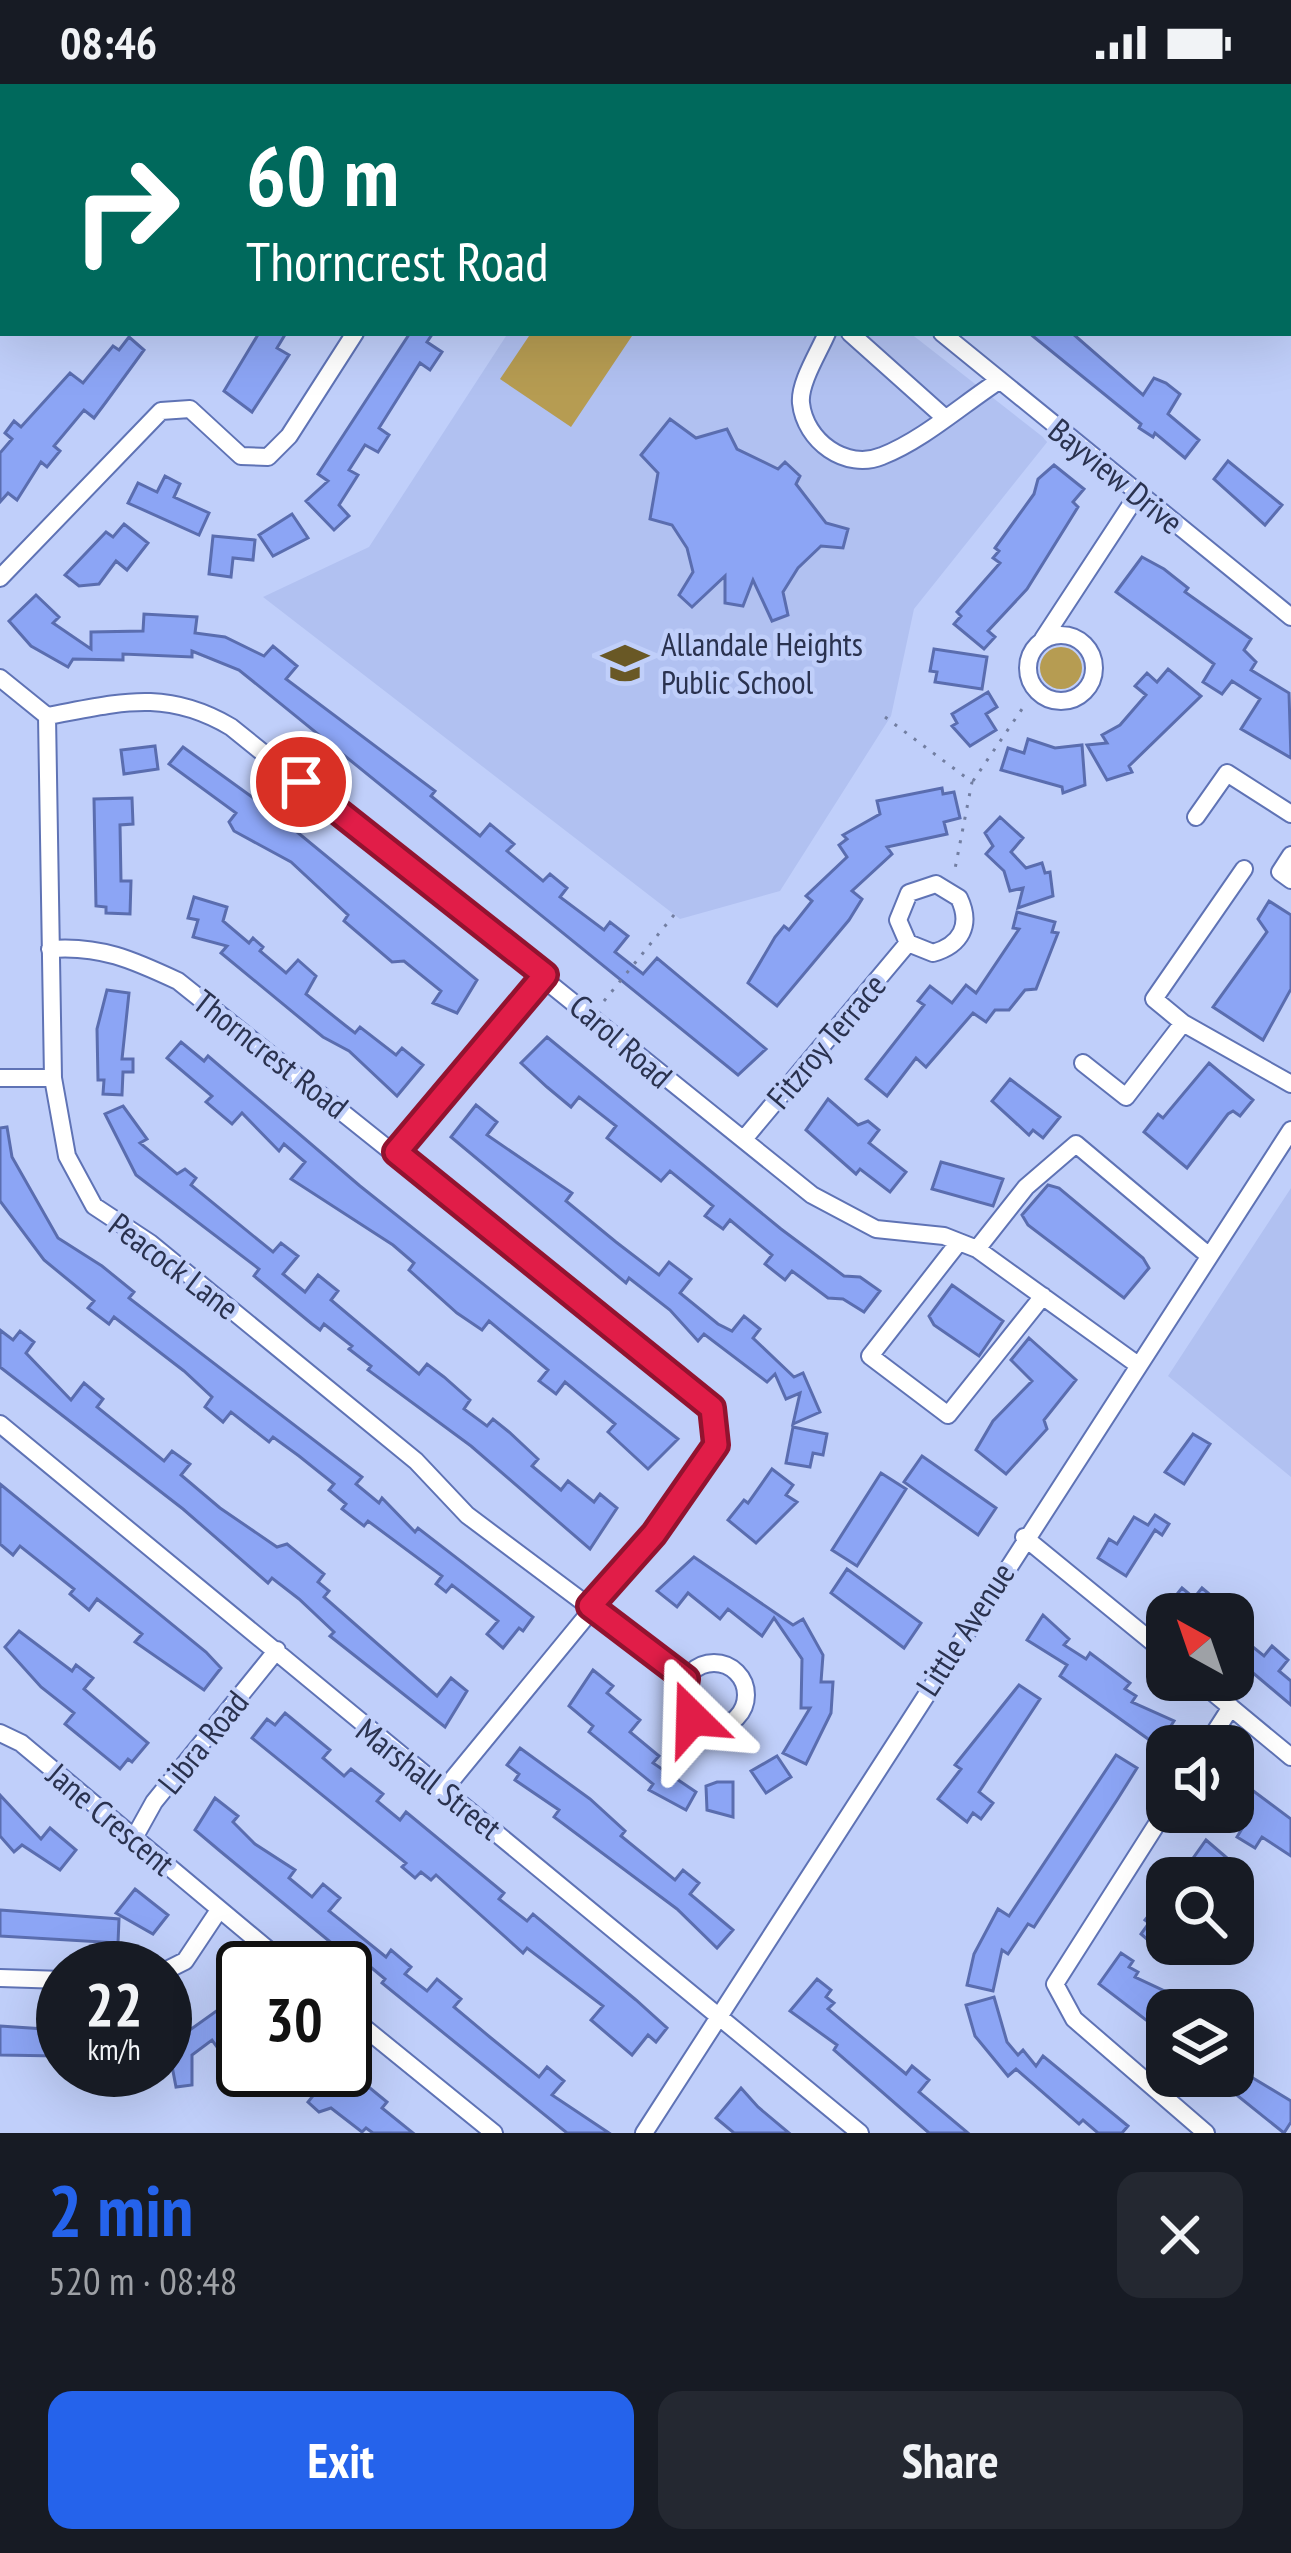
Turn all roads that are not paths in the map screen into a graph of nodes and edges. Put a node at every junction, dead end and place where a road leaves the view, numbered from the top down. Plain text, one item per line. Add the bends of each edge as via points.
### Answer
1 (353, 336) edge
2 (825, 336) edge
3 (853, 336) edge
4 (946, 336) edge
5 (1000, 380) junction
6 (944, 416) junction
7 (1138, 494) junction
8 (0, 578) edge
9 (1291, 617) edge
10 (1042, 640) junction
11 (0, 678) edge
12 (47, 716) junction
13 (1291, 814) edge
14 (1196, 817) dead end
15 (1291, 855) edge
16 (1244, 868) dead end
17 (1291, 880) edge
18 (908, 943) junction
19 (50, 949) junction
20 (545, 975) junction
21 (1183, 1024) junction
22 (1083, 1063) dead end
23 (0, 1078) edge
24 (53, 1078) junction
25 (1291, 1084) edge
26 (1291, 1130) edge
27 (744, 1139) junction
28 (396, 1152) junction
29 (968, 1245) junction
30 (1208, 1255) junction
31 (1043, 1296) junction
32 (1138, 1365) junction
33 (0, 1424) edge
34 (1024, 1537) junction
35 (590, 1606) junction
36 (1146, 1637) edge
37 (277, 1650) junction
38 (686, 1679) dead end
39 (1224, 1701) edge
40 (1231, 1707) junction
41 (1219, 1725) edge
42 (0, 1733) edge
43 (1291, 1757) edge
44 (442, 1792) junction
45 (1151, 1833) edge
46 (134, 1838) junction
47 (219, 1910) junction
48 (257, 1941) edge
49 (192, 1950) edge
50 (0, 1978) edge
51 (36, 1979) edge
52 (718, 2015) junction
53 (372, 2034) edge
54 (494, 2133) edge
55 (644, 2133) edge
56 (860, 2133) edge
57 (1207, 2133) edge

1 - 8 street via 268,457 235,453 190,409 161,412
2 - 6 street via 800,399 826,448 848,460 881,457
3 - 6 street
4 - 5 street, Bayview Drive
5 - 6 street
5 - 7 street, Bayview Drive
7 - 9 street, Bayview Drive
7 - 10 street
10 - 10 street via 1029,657 1034,689 1053,700 1075,698 1094,673 1090,651 1074,637
11 - 12 street
12 - 19 street, Peacock Lane
12 - 20 street, Carol Road via 151,700 194,705
13 - 14 street via 1227,773
15 - 17 street via 1280,872
16 - 21 street via 1154,999
18 - 18 street, Fitzroy Terrace via 898,920 909,893 922,885 951,890 965,910 959,939 933,952
18 - 27 street, Fitzroy Terrace
19 - 24 street, Peacock Lane
19 - 28 street, Thorncrest Road via 115,952 178,981
20 - 27 street, Carol Road
20 - 28 street
21 - 22 street via 1126,1096
21 - 25 street
23 - 24 street
24 - 35 street, Peacock Lane via 67,1156 94,1206 151,1243 416,1461 467,1515
26 - 30 street, Little Avenue
27 - 29 street, Carol Road via 812,1195 876,1229
28 - 35 street, Thorncrest Road via 712,1408 716,1445 654,1534
29 - 30 street via 1076,1144
29 - 31 street, Carol Road
29 - 31 street via 870,1355 948,1415
30 - 32 street, Little Avenue
31 - 32 street, Carol Road
32 - 34 street, Little Avenue
33 - 37 street, Marshall Street
34 - 36 street
34 - 52 street, Little Avenue
35 - 38 street, Peacock Lane
35 - 44 street, Thorncrest Road
37 - 44 street, Marshall Street
37 - 46 street, Libra Road
39 - 40 street
40 - 41 street
40 - 43 street
42 - 46 street, Jane Crescent
44 - 52 street, Marshall Street
45 - 57 street via 1055,1984 1074,2019
46 - 47 street, Jane Crescent
47 - 48 street, Jane Crescent
47 - 49 street
50 - 51 street
52 - 55 street, Little Avenue
52 - 56 street, Marshall Street
53 - 54 street

